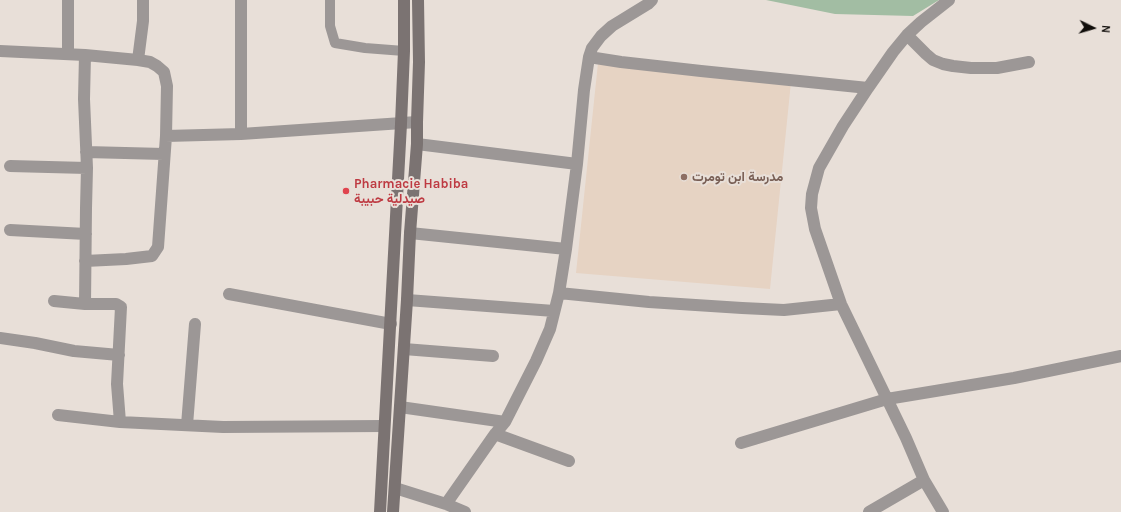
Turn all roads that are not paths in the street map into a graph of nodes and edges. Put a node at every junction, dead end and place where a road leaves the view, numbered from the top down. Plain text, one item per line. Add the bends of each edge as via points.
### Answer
1 (68, 0) edge
2 (142, 0) edge
3 (241, 0) edge
4 (330, 0) edge
5 (404, 0) edge
6 (418, 0) edge
7 (652, 0) edge
8 (949, 0) edge
9 (907, 35) junction
10 (0, 51) edge
11 (404, 51) junction
12 (68, 54) junction
13 (85, 55) junction
14 (589, 57) junction
15 (138, 60) junction
16 (1030, 62) dead end
17 (868, 88) junction
18 (417, 122) junction
19 (401, 124) junction
20 (241, 134) junction
21 (166, 136) junction
22 (417, 144) junction
23 (86, 152) junction
24 (164, 154) junction
25 (577, 164) junction
26 (10, 166) dead end
27 (87, 168) junction
28 (10, 230) dead end
29 (410, 233) junction
30 (86, 234) junction
31 (566, 249) junction
32 (86, 261) junction
33 (559, 292) junction
34 (229, 294) dead end
35 (407, 300) junction
36 (54, 301) dead end
37 (85, 304) junction
38 (841, 304) junction
39 (554, 311) junction
40 (195, 324) dead end
41 (391, 324) junction
42 (0, 338) edge
43 (404, 349) junction
44 (119, 355) junction
45 (493, 356) dead end
46 (1121, 356) edge
47 (887, 399) junction
48 (400, 407) junction
49 (58, 415) dead end
50 (120, 422) junction
51 (505, 422) junction
52 (187, 425) junction
53 (384, 426) junction
54 (495, 434) junction
55 (741, 443) dead end
56 (569, 460) dead end
57 (924, 480) junction
58 (395, 488) junction
59 (446, 504) junction
60 (380, 512) edge
61 (393, 512) edge
62 (465, 512) edge
63 (870, 512) edge
64 (943, 512) edge

1 - 12 street
2 - 15 street via 143,21
3 - 20 street
4 - 11 lane via 330,26 335,43
5 - 11 main road
6 - 18 main road
7 - 14 street via 600,36
8 - 9 street
9 - 16 street via 933,60 943,64 997,68
9 - 17 street
10 - 12 street
11 - 19 main road
12 - 13 street
13 - 15 street
13 - 23 street
14 - 17 street
14 - 25 street
15 - 21 street via 150,62 164,72 167,86
17 - 38 street via 819,168 812,194 811,208 815,229
18 - 19 street
18 - 22 main road
19 - 20 street
19 - 41 main road
20 - 21 street
21 - 24 street
22 - 25 street
22 - 29 main road
23 - 24 street
23 - 27 street
24 - 32 street via 158,247 152,256
25 - 31 street
26 - 27 street
27 - 30 street
28 - 30 street
29 - 31 street
29 - 35 main road
30 - 32 street
31 - 33 street
32 - 37 street
33 - 38 street via 649,302 784,310
33 - 39 street
34 - 41 street
35 - 39 street
35 - 43 main road
36 - 37 street
37 - 44 street via 116,304 121,307
38 - 47 street
39 - 51 street via 550,329 536,361
40 - 52 street
41 - 53 main road
42 - 44 street via 74,351
43 - 45 street
43 - 48 main road
44 - 50 street via 117,384
46 - 47 street via 1014,378
47 - 55 street
47 - 57 street
48 - 51 street
48 - 58 main road
49 - 50 street
50 - 52 street
51 - 54 street
52 - 53 street
53 - 60 main road
54 - 56 street
54 - 59 street
57 - 63 street
57 - 64 street
58 - 59 street
58 - 61 main road
59 - 62 street

